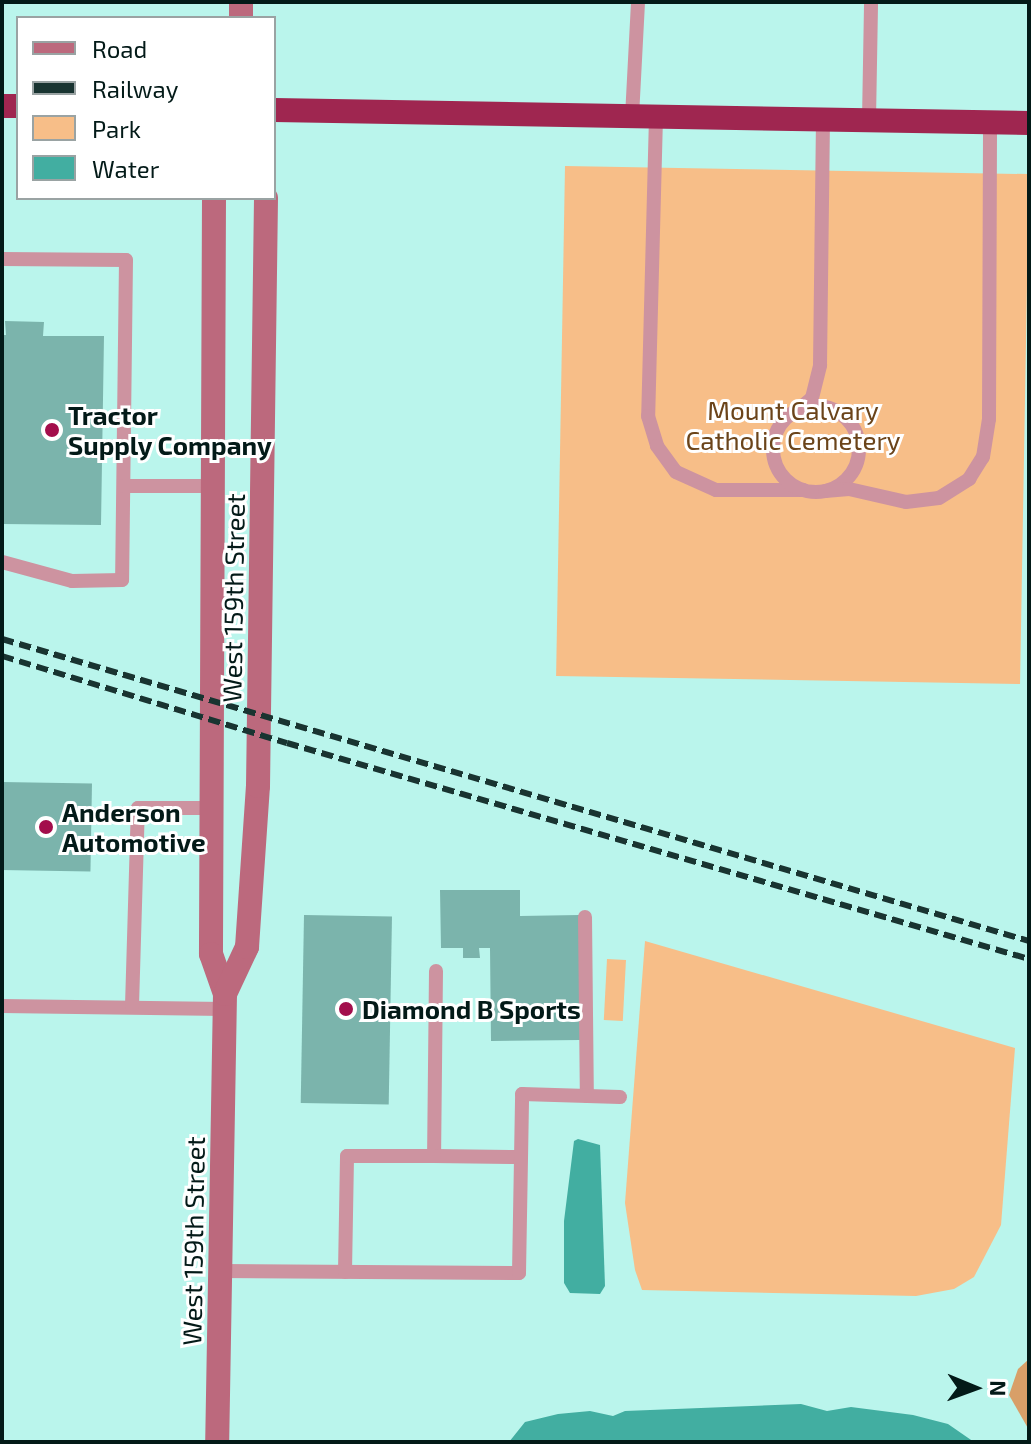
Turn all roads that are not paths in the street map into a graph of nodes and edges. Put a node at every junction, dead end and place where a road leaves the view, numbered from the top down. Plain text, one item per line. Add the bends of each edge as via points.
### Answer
1 (638, 2) edge
2 (871, 2) edge
3 (276, 110) edge
4 (632, 117) junction
5 (656, 117) junction
6 (823, 119) junction
7 (869, 120) junction
8 (990, 122) junction
9 (1029, 123) edge
10 (214, 200) edge
11 (266, 200) edge
12 (2, 259) edge
13 (820, 365) junction
14 (799, 409) junction
15 (842, 415) junction
16 (775, 463) junction
17 (856, 464) junction
18 (124, 486) junction
19 (211, 486) junction
20 (803, 490) junction
21 (767, 491) junction
22 (825, 491) junction
23 (871, 494) junction
24 (2, 562) edge
25 (212, 808) junction
26 (585, 917) dead end
27 (436, 971) dead end
28 (225, 1001) junction
29 (2, 1006) edge
30 (132, 1006) junction
31 (587, 1096) junction
32 (620, 1097) dead end
33 (434, 1156) junction
34 (520, 1157) junction
35 (221, 1271) junction
36 (345, 1272) junction
37 (217, 1442) edge

1 - 4 lane
2 - 7 lane
3 - 4 highway
4 - 5 highway
5 - 6 highway
5 - 21 lane via 651,431 664,460 688,479 716,490
6 - 7 highway
6 - 13 lane
7 - 8 highway
8 - 9 highway
8 - 23 lane via 989,419 983,457 969,479 939,498 906,502
10 - 19 main road, West 159th Street
11 - 28 main road, West 159th Street via 258,786 247,947
12 - 18 lane via 126,260
13 - 14 lane via 812,398
13 - 15 lane via 828,395
14 - 15 lane via 825,407
14 - 16 lane via 779,426
15 - 17 lane via 856,432
16 - 20 lane via 784,479
16 - 21 lane
17 - 22 lane via 839,486
17 - 23 lane via 857,477
18 - 19 lane
18 - 24 lane via 122,580 72,581
19 - 25 main road, West 159th Street
20 - 21 lane
20 - 22 lane
22 - 23 lane
25 - 28 main road, West 159th Street via 211,954
25 - 30 lane via 138,808
26 - 31 lane
27 - 33 lane
28 - 30 lane
28 - 35 main road, West 159th Street
29 - 30 lane
31 - 32 lane
31 - 34 lane via 522,1094
33 - 34 lane
33 - 36 lane via 347,1156
34 - 36 lane via 519,1273
35 - 36 lane
35 - 37 main road, West 159th Street

